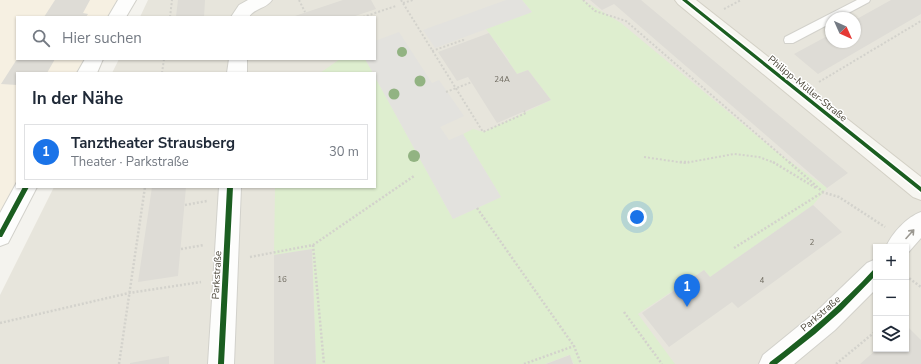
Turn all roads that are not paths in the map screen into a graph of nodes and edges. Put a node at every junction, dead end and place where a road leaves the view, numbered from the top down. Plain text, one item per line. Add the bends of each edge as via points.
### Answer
1 (126, 0) edge
2 (262, 0) edge
3 (684, 0) edge
4 (865, 0) edge
5 (118, 16) edge
6 (241, 16) edge
7 (789, 40) dead end
8 (94, 60) edge
9 (238, 60) edge
10 (88, 72) edge
11 (237, 72) edge
12 (25, 188) edge
13 (230, 188) edge
14 (921, 190) edge
15 (921, 222) edge
16 (0, 235) edge
17 (894, 239) edge
18 (873, 274) edge
19 (221, 364) edge
20 (772, 364) edge

1 - 5 street
2 - 6 street via 245,9
3 - 14 main road, Philipp-Müller-Straße
4 - 7 lane
8 - 10 street
9 - 11 street
12 - 16 street
13 - 19 street, Parkstraße
17 -> 15 street
18 - 20 street, Parkstraße via 825,322

